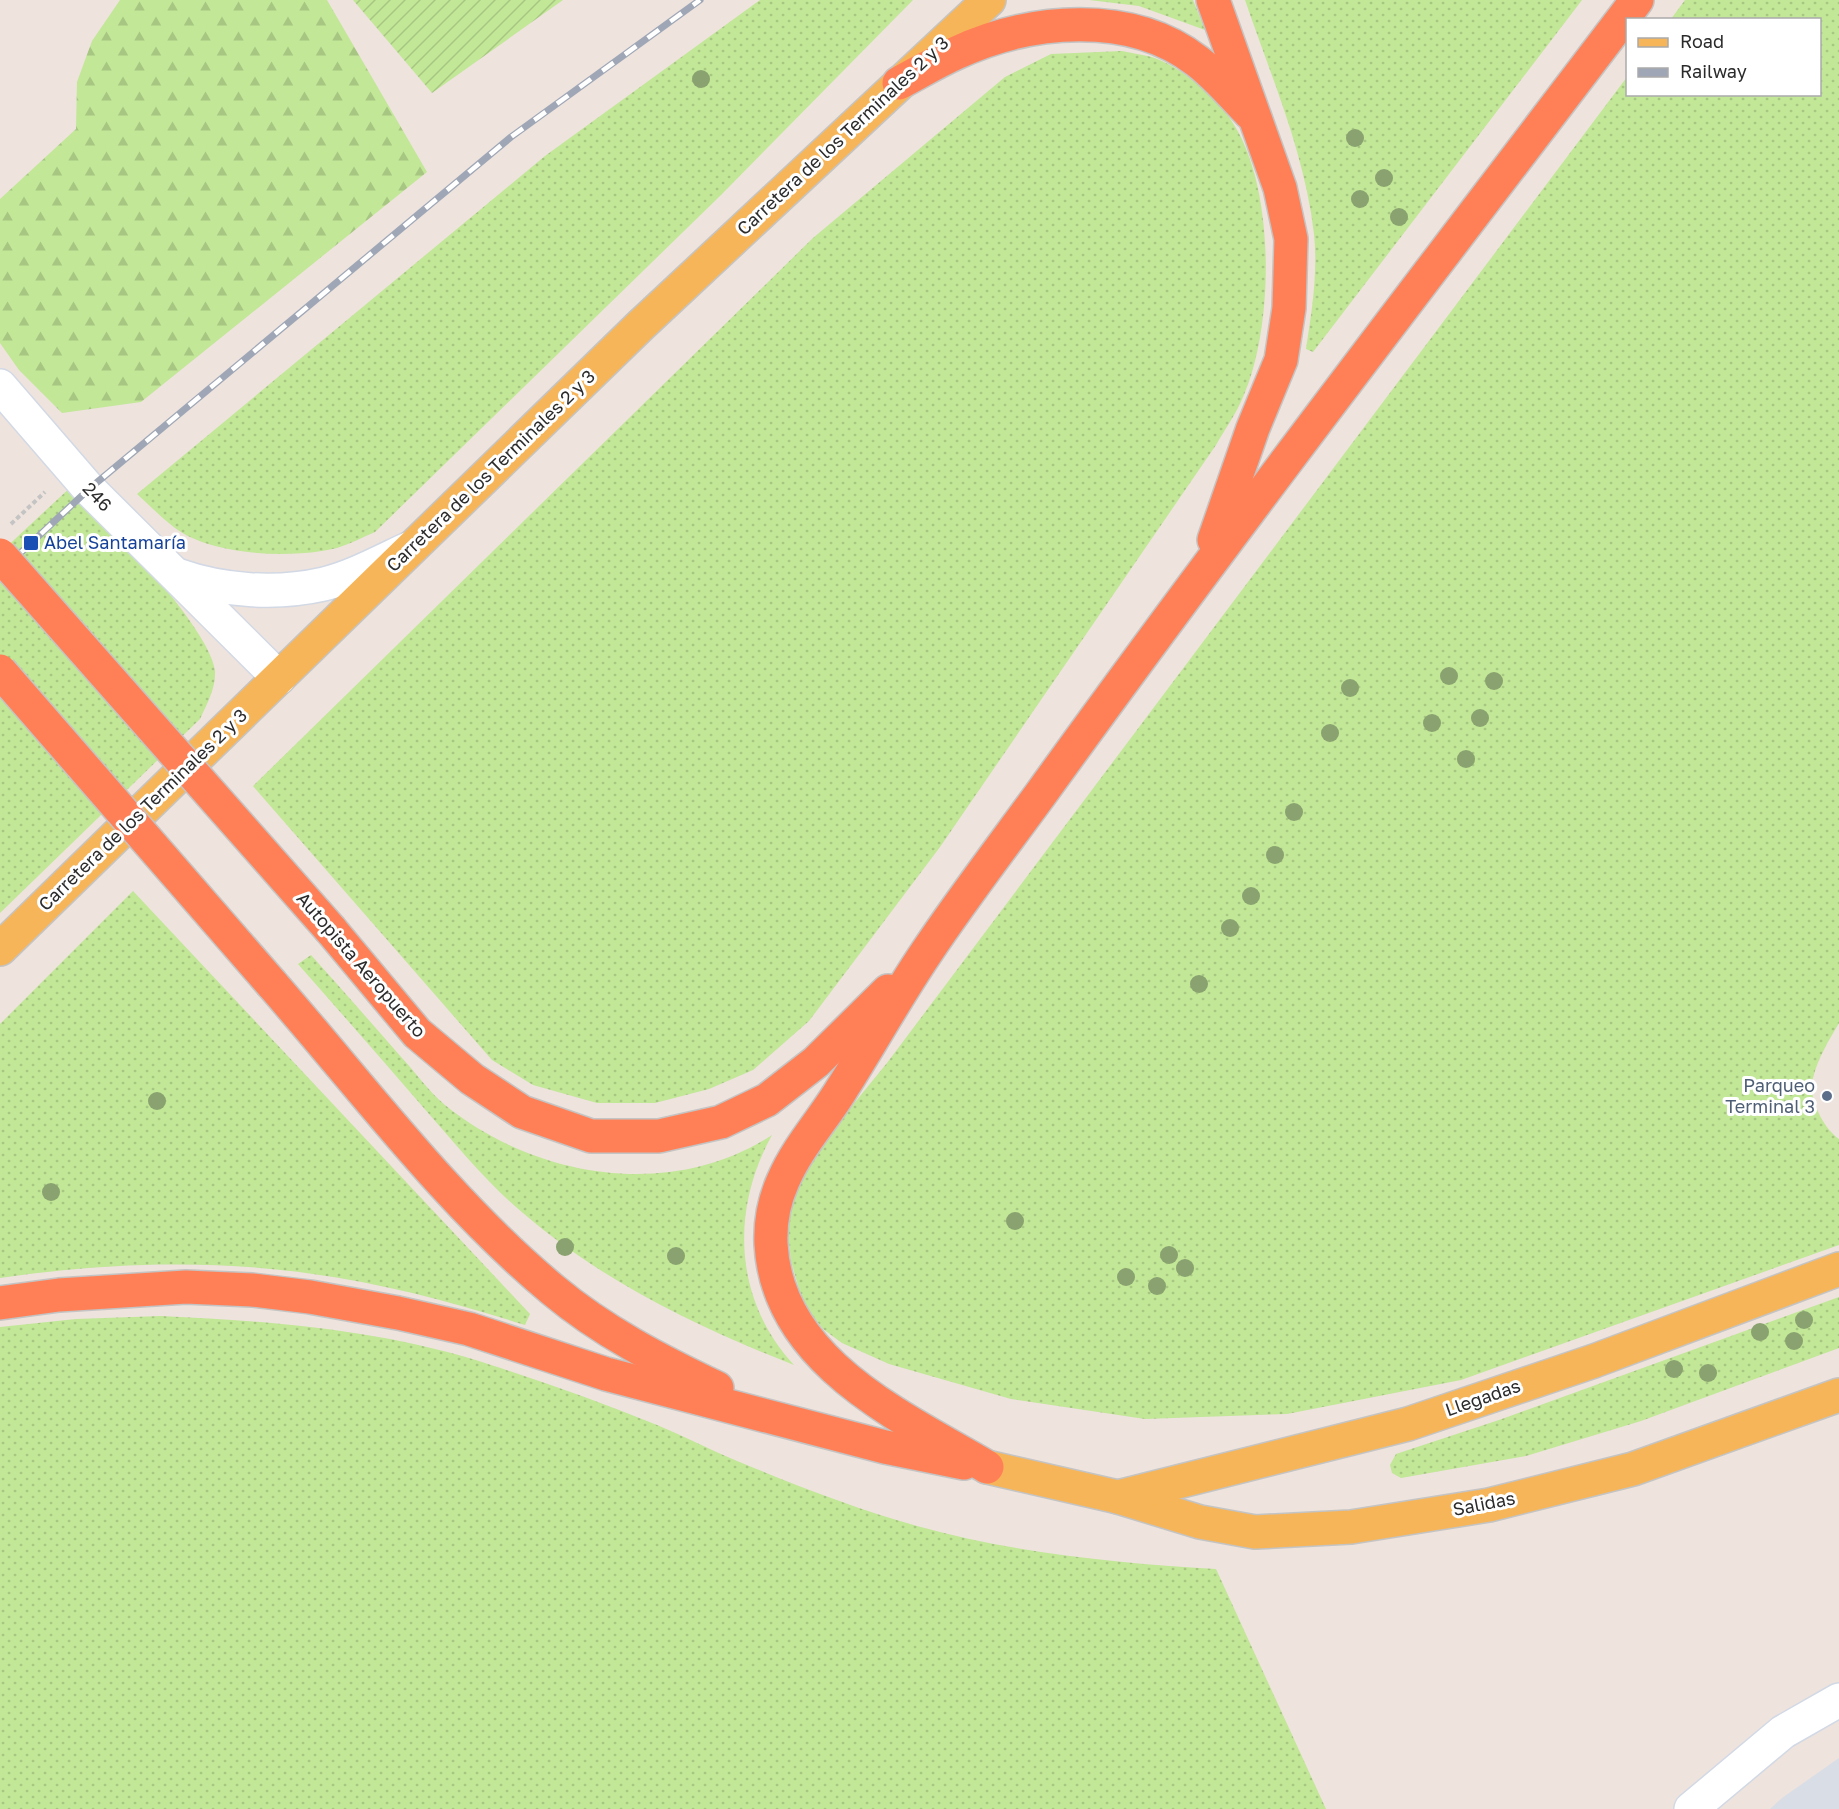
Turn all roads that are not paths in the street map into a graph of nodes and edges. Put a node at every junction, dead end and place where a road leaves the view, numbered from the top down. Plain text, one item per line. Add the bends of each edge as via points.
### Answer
1 (989, 0) edge
2 (1213, 0) edge
3 (1637, 0) edge
4 (899, 83) junction
5 (1257, 120) junction
6 (0, 386) edge
7 (4, 541) edge
8 (414, 546) junction
9 (1204, 567) junction
10 (175, 574) junction
11 (0, 671) edge
12 (279, 678) junction
13 (0, 949) edge
14 (925, 954) junction
15 (1839, 1269) edge
16 (0, 1303) edge
17 (1839, 1395) edge
18 (810, 1427) junction
19 (987, 1467) junction
20 (1118, 1497) junction
21 (1839, 1700) edge
22 (1691, 1809) edge

1 - 4 main road, Carretera de los Terminales 2 y 3
2 - 5 highway
3 - 9 highway
4 - 5 highway via 957,52 996,39 1063,25 1101,25 1137,31 1197,61
4 - 8 main road, Carretera de los Terminales 2 y 3 via 640,326
5 - 9 highway via 1280,188 1291,238 1289,308 1281,360
6 - 10 street, 246 via 71,468
7 - 14 highway, Autopista Aeropuerto, bridge via 417,1033 472,1079 522,1112 591,1136 658,1136 721,1122 767,1100 816,1062
8 - 10 street via 324,584 284,589 201,584
8 - 12 main road, Carretera de los Terminales 2 y 3
9 - 14 highway
10 - 12 street, 246
11 - 18 highway, bridge via 464,1205 554,1290 618,1336 664,1362
12 - 13 main road, Carretera de los Terminales 2 y 3
14 - 19 highway via 788,1170 775,1201 771,1249 777,1279 792,1314 824,1358 863,1392
15 - 20 main road, Llegadas via 1594,1361 1408,1424
16 - 18 highway via 186,1287 310,1297 469,1329 606,1374
17 - 20 main road, Salidas via 1633,1469 1490,1505 1351,1527 1255,1532 1200,1522
18 - 19 highway via 885,1448
19 - 20 main road, Salidas
21 - 22 street via 1783,1732

